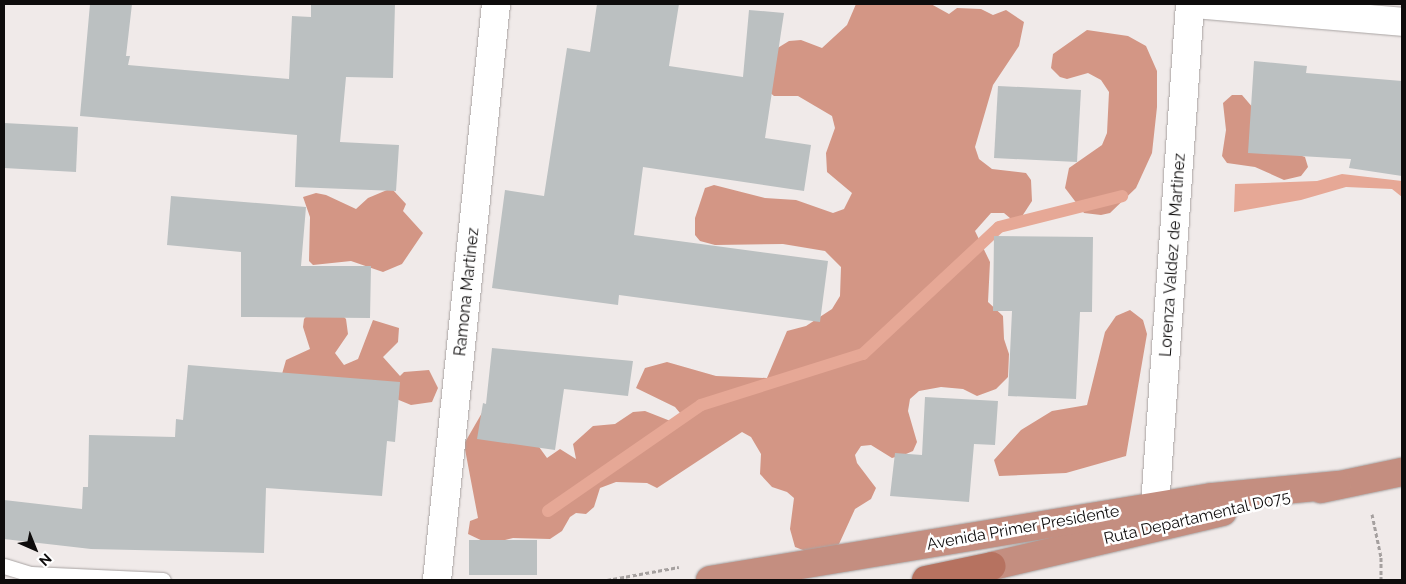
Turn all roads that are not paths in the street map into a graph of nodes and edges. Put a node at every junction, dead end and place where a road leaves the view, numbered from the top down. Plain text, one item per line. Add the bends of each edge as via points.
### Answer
1 (496, 4) edge
2 (1190, 4) edge
3 (1194, 4) edge
4 (1402, 22) edge
5 (1402, 472) edge
6 (1337, 485) junction
7 (1155, 506) junction
8 (4, 566) edge
9 (163, 580) edge
10 (437, 580) edge
11 (710, 580) edge
12 (926, 580) edge

1 - 10 street, Ramona Martinez
2 - 7 street, Lorenza Valdez de Martinez
3 - 4 street
5 - 6 highway, Ruta Departamental D075
6 - 7 highway, Avenida Primer Presidente
6 - 12 highway, Ruta Departamental D075
7 - 11 highway, Avenida Primer Presidente
8 - 9 lane via 31,574

